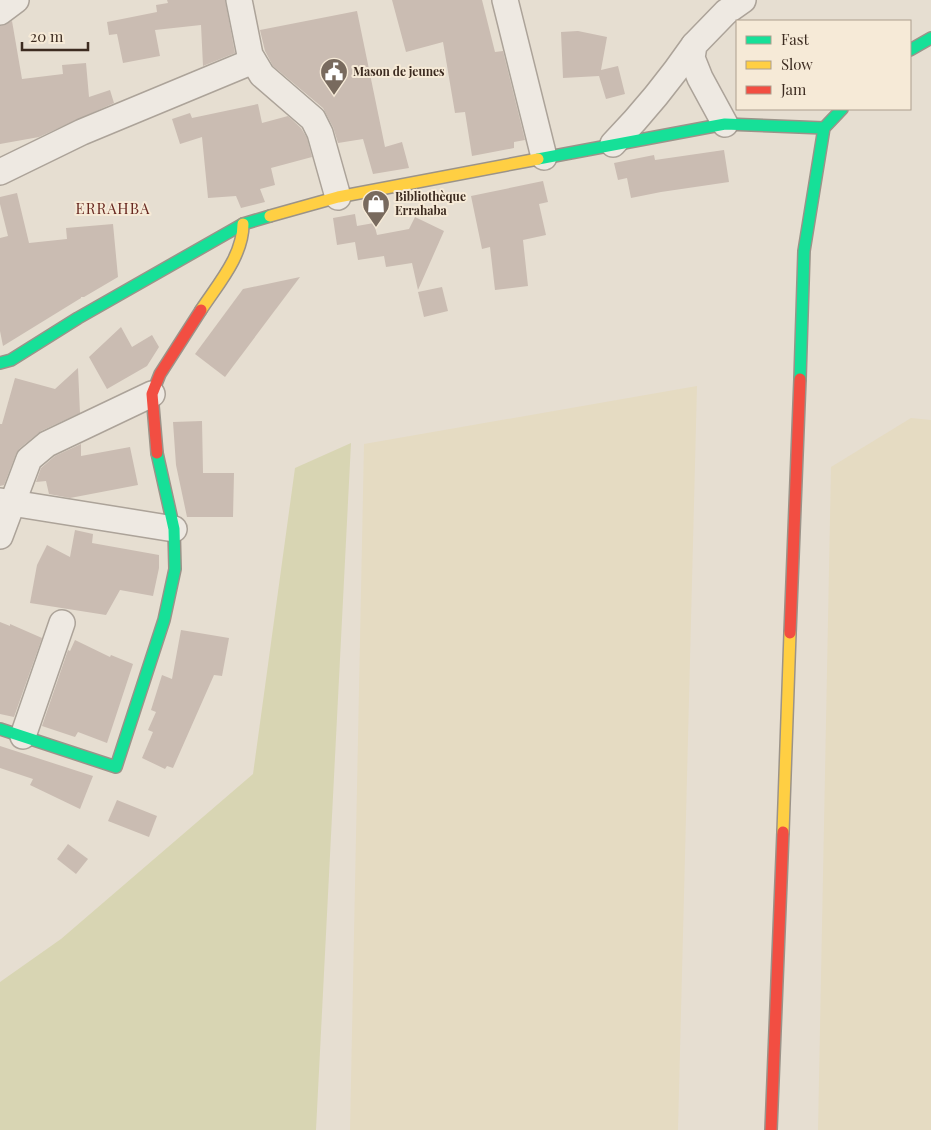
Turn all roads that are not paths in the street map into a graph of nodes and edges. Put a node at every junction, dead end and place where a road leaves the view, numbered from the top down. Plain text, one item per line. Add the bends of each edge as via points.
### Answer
1 (16, 0) edge
2 (239, 0) edge
3 (505, 0) edge
4 (743, 0) edge
5 (0, 12) edge
6 (931, 38) edge
7 (694, 45) junction
8 (911, 49) edge
9 (253, 61) junction
10 (841, 110) edge
11 (724, 124) junction
12 (824, 128) junction
13 (613, 144) junction
14 (544, 157) junction
15 (0, 172) edge
16 (338, 197) junction
17 (243, 224) junction
18 (0, 363) edge
19 (152, 394) junction
20 (6, 502) edge
21 (174, 529) junction
22 (0, 536) edge
23 (62, 623) dead end
24 (11, 732) edge
25 (771, 1130) edge

1 - 5 street
2 - 9 street
3 - 14 street
4 - 7 street via 726,12
6 - 8 street
7 - 11 street via 692,58
7 - 13 street via 678,69
9 - 15 street via 82,132
9 - 16 street via 262,75 313,120 320,133
10 - 12 street
11 - 12 street
11 - 13 street
12 - 25 street via 804,250
13 - 14 street
14 - 16 street
16 - 17 street
17 - 18 street via 11,360
17 - 19 street via 243,237 236,255 160,374
19 - 20 street via 47,444 29,459
19 - 21 street via 157,454
20 - 21 street
20 - 22 street
21 - 24 street via 175,569 164,620 116,767
23 - 24 street

